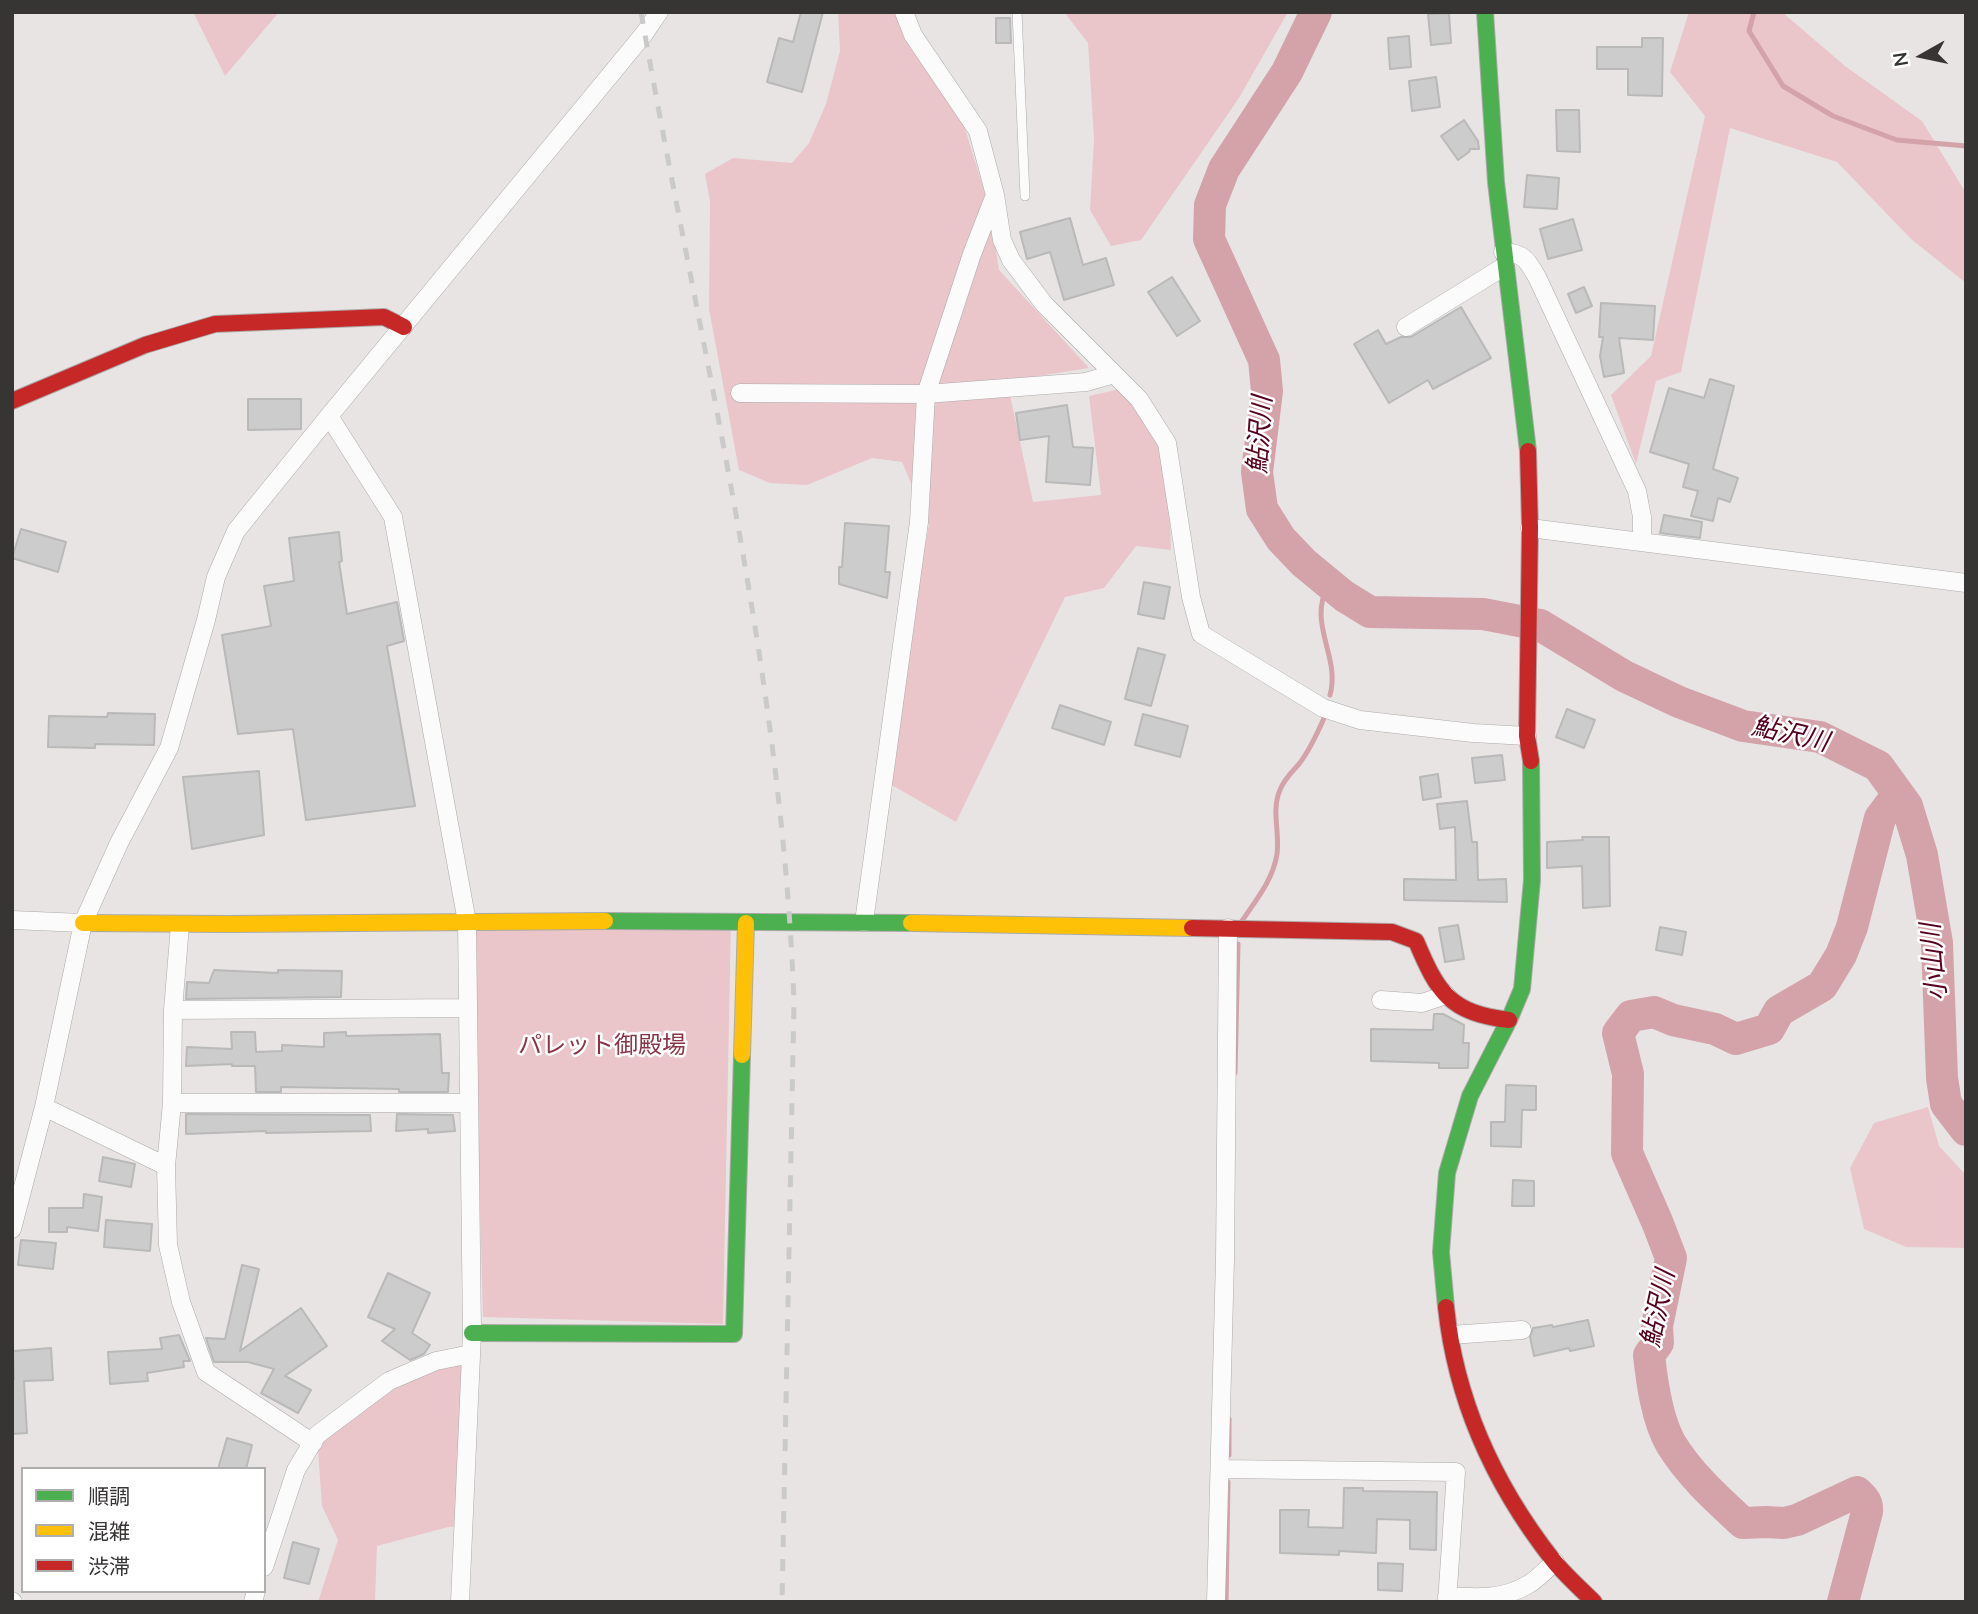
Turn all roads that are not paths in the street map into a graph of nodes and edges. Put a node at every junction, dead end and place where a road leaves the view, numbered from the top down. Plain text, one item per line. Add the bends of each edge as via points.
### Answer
1 (659, 12) edge
2 (904, 12) edge
3 (1017, 12) edge
4 (1485, 12) edge
5 (995, 195) junction
6 (1025, 196) dead end
7 (1504, 259) junction
8 (404, 327) junction
9 (1406, 327) dead end
10 (1114, 374) junction
11 (740, 393) dead end
12 (926, 394) junction
13 (12, 401) edge
14 (329, 416) junction
15 (1530, 528) junction
16 (1642, 542) junction
17 (1966, 583) edge
18 (1527, 736) junction
19 (12, 920) edge
20 (467, 922) junction
21 (864, 922) junction
22 (83, 923) junction
23 (746, 923) junction
24 (180, 925) junction
25 (1228, 928) junction
26 (1446, 995) junction
27 (1381, 1000) dead end
28 (468, 1008) junction
29 (173, 1010) junction
30 (1509, 1020) junction
31 (172, 1103) junction
32 (469, 1103) junction
33 (44, 1107) junction
34 (166, 1167) junction
35 (12, 1229) edge
36 (1522, 1330) dead end
37 (472, 1333) junction
38 (1451, 1335) junction
39 (471, 1354) junction
40 (313, 1443) junction
41 (1220, 1469) junction
42 (266, 1561) edge
43 (1555, 1562) junction
44 (1447, 1599) edge
45 (460, 1602) edge
46 (1216, 1602) edge
47 (1594, 1602) edge

1 - 8 street
2 - 5 street via 913,34 978,131
3 - 6 lane
4 - 7 street
5 - 10 street via 1002,240 1011,260 1044,304
5 - 12 street
7 - 9 street
7 - 15 street via 1529,464
7 - 16 street via 1514,253 1526,258 1537,276 1637,491
8 - 13 street via 384,317 215,324 145,345
8 - 14 street
10 - 12 street via 1086,382
10 - 18 street via 1139,399 1167,443 1201,634 1323,708 1360,720
11 - 12 street
12 - 21 street via 919,522
14 - 20 street via 393,517
14 - 22 street via 236,531 216,577 169,748
15 - 16 street
15 - 18 street
16 - 17 street
18 - 30 street via 1532,765 1532,880 1522,989
19 - 22 street
20 - 23 street
20 - 24 street
20 - 28 street
21 - 23 street
21 - 25 street
22 - 24 street
22 - 33 street
23 - 37 street via 734,1334
24 - 29 street
25 - 26 street via 1392,932 1416,941 1433,979
25 - 41 street
26 - 27 street via 1422,1003
26 - 30 street via 1455,1005
28 - 29 street
28 - 32 street
29 - 31 street
30 - 38 street via 1471,1096 1447,1173 1441,1252
31 - 32 street
31 - 34 street
32 - 37 street
33 - 34 street
33 - 35 street
34 - 40 street via 168,1245 181,1302 206,1372
36 - 38 street
37 - 39 street
38 - 43 street via 1466,1403 1490,1463
39 - 40 street via 436,1361 389,1381 317,1434
39 - 45 street
40 - 42 street via 296,1470
41 - 44 street via 1456,1472
41 - 46 street
43 - 44 street via 1530,1584 1506,1595
43 - 47 street

